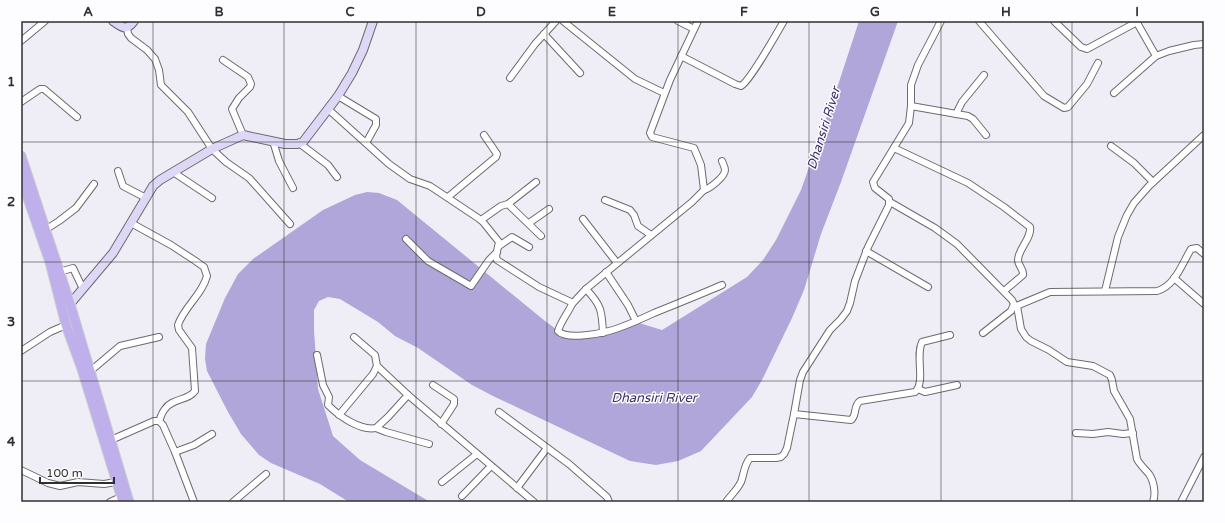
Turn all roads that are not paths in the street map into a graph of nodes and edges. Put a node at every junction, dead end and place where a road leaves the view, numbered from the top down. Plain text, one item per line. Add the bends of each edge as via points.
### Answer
1 (45, 21) edge
2 (113, 21) edge
3 (134, 21) edge
4 (373, 21) edge
5 (556, 21) edge
6 (563, 21) edge
7 (678, 21) edge
8 (698, 21) edge
9 (784, 21) edge
10 (941, 21) edge
11 (979, 21) edge
12 (1054, 21) edge
13 (1137, 21) edge
14 (126, 28) junction
15 (694, 29) junction
16 (544, 34) junction
17 (21, 41) edge
18 (1204, 44) edge
19 (681, 56) junction
20 (1156, 56) junction
21 (223, 60) dead end
22 (1098, 63) dead end
23 (580, 73) dead end
24 (984, 75) dead end
25 (510, 78) dead end
26 (664, 93) junction
27 (1114, 93) dead end
28 (338, 96) junction
29 (21, 102) edge
30 (911, 106) junction
31 (328, 109) junction
32 (956, 114) junction
33 (77, 117) dead end
34 (243, 134) junction
35 (484, 135) dead end
36 (986, 135) dead end
37 (1204, 135) edge
38 (273, 142) junction
39 (299, 143) junction
40 (366, 143) junction
41 (1111, 146) dead end
42 (894, 148) junction
43 (212, 149) junction
44 (21, 156) edge
45 (722, 161) dead end
46 (118, 171) dead end
47 (173, 172) junction
48 (337, 177) dead end
49 (21, 178) edge
50 (536, 182) dead end
51 (1153, 182) junction
52 (94, 184) dead end
53 (294, 188) dead end
54 (704, 190) junction
55 (448, 197) junction
56 (146, 198) junction
57 (212, 198) dead end
58 (605, 200) dead end
59 (890, 202) junction
60 (508, 204) junction
61 (549, 208) dead end
62 (583, 219) dead end
63 (481, 220) junction
64 (131, 223) junction
65 (529, 223) junction
66 (290, 224) dead end
67 (45, 230) junction
68 (651, 234) junction
69 (542, 236) dead end
70 (406, 239) dead end
71 (529, 247) dead end
72 (498, 249) junction
73 (866, 251) junction
74 (1204, 254) edge
75 (617, 263) junction
76 (59, 272) junction
77 (606, 272) junction
78 (1174, 278) junction
79 (722, 286) dead end
80 (928, 287) dead end
81 (586, 289) junction
82 (82, 290) junction
83 (1004, 291) junction
84 (1104, 291) junction
85 (70, 304) junction
86 (572, 304) junction
87 (1204, 304) edge
88 (1015, 307) junction
89 (636, 321) junction
90 (66, 324) junction
91 (603, 333) junction
92 (982, 333) dead end
93 (950, 336) dead end
94 (159, 337) dead end
95 (354, 337) dead end
96 (21, 351) edge
97 (317, 355) dead end
98 (377, 366) junction
99 (89, 369) junction
100 (433, 385) dead end
101 (958, 385) dead end
102 (918, 389) junction
103 (408, 395) junction
104 (499, 412) dead end
105 (794, 414) junction
106 (339, 415) junction
107 (159, 421) junction
108 (441, 424) junction
109 (376, 428) junction
110 (1076, 433) dead end
111 (212, 434) dead end
112 (1133, 434) junction
113 (111, 440) junction
114 (428, 444) dead end
115 (547, 448) junction
116 (176, 452) junction
117 (477, 454) junction
118 (1204, 457) edge
119 (491, 466) junction
120 (21, 470) edge
121 (266, 474) dead end
122 (116, 482) junction
123 (442, 482) dead end
124 (517, 488) junction
125 (462, 496) dead end
126 (122, 499) edge
127 (110, 502) edge
128 (129, 502) edge
129 (194, 502) edge
130 (233, 502) edge
131 (534, 502) edge
132 (609, 502) edge
133 (726, 502) edge
134 (1153, 502) edge
135 (1181, 502) edge

1 - 17 street
2 - 14 street
3 - 14 street
4 - 28 street via 363,50
5 - 16 street
6 - 26 street via 635,79
7 - 15 street
8 - 15 street
9 - 19 street via 755,69 741,86
10 - 30 street via 910,85
11 - 22 street via 1044,96 1064,108 1068,107 1087,84
12 - 13 street via 1081,47 1087,49
13 - 20 street
14 - 43 street via 131,38 155,59 161,85 188,112
15 - 19 street
16 - 23 street
16 - 25 street
18 - 20 street
19 - 26 street
20 - 27 street
21 - 34 street via 248,77 251,84 232,109
24 - 32 street via 962,102
26 - 54 street via 650,136 694,148 701,165
28 - 31 street
28 - 40 street via 376,120
29 - 33 street via 44,89
30 - 32 street
30 - 42 street via 909,123
31 - 39 street via 308,137
31 - 40 street
32 - 36 street via 970,117
34 - 38 street
34 - 43 street
35 - 55 street via 497,154 496,157
37 - 51 street
38 - 39 street
38 - 53 street via 279,161
39 - 48 street via 328,165
40 - 55 street via 404,175
41 - 51 street via 1134,162
42 - 59 street via 873,182 875,188
42 - 83 street via 968,183 1030,227 1018,258 1023,275
43 - 47 street
43 - 66 street via 250,178
44 - 67 main road
45 - 54 street via 724,174 710,188
46 - 56 street via 123,186
47 - 56 street via 153,186
47 - 57 street
49 - 90 main road via 50,262
50 - 60 street
51 - 84 street via 1134,203 1124,221
52 - 67 street via 76,208
54 - 68 street
55 - 63 street
56 - 64 street
58 - 68 street via 630,210 638,226
59 - 73 street
59 - 83 street via 952,240
60 - 63 street
60 - 65 street
61 - 65 street
62 - 75 street
63 - 72 street via 497,239
64 - 82 street via 113,253
64 - 107 street via 194,260 204,267 208,276 178,325 192,348 195,391 189,397 169,404
65 - 69 street
67 - 76 main road
68 - 75 street
70 - 72 street via 428,261 471,286
71 - 72 street via 512,237
72 - 86 street via 497,260 538,287 569,300
73 - 80 street
73 - 105 street via 847,311 830,330 803,372
74 - 78 street via 1197,248 1192,249
75 - 77 street
76 - 82 street via 73,268
76 - 85 main road
77 - 81 street
77 - 89 street
78 - 84 street via 1164,289 1157,291
78 - 87 street
79 - 89 street
81 - 86 street
81 - 91 street via 599,305
82 - 85 street
83 - 88 street
84 - 88 street via 1050,292
85 - 99 main road
86 - 91 street via 559,333 573,336
88 - 92 street
88 - 112 street via 1021,328 1031,341 1067,362 1094,366 1110,375 1114,391 1130,419
89 - 91 street
90 - 96 street
90 - 122 main road
93 - 102 street via 922,342 919,351
94 - 99 street via 120,346 94,368
95 - 98 street via 374,355
97 - 106 street via 321,378 329,397 328,403
98 - 103 street
98 - 106 street
99 - 113 main road
100 - 108 street via 454,399 454,404
101 - 102 street via 925,392
102 - 105 street via 915,392 860,402 851,420
103 - 108 street
103 - 109 street
104 - 115 street
105 - 133 street via 784,454 776,458 750,458 736,491
106 - 109 street via 366,428
107 - 113 street
107 - 116 street
108 - 117 street
109 - 114 street
110 - 112 street
111 - 116 street
112 - 134 street via 1137,459 1152,480 1155,493
113 - 128 main road
115 - 124 street
115 - 132 street via 607,497
116 - 129 street
117 - 119 street
117 - 123 street
118 - 135 street
119 - 124 street
119 - 125 street
120 - 122 street via 60,486 78,482
121 - 130 street
122 - 126 main road
124 - 131 street
126 - 127 street

